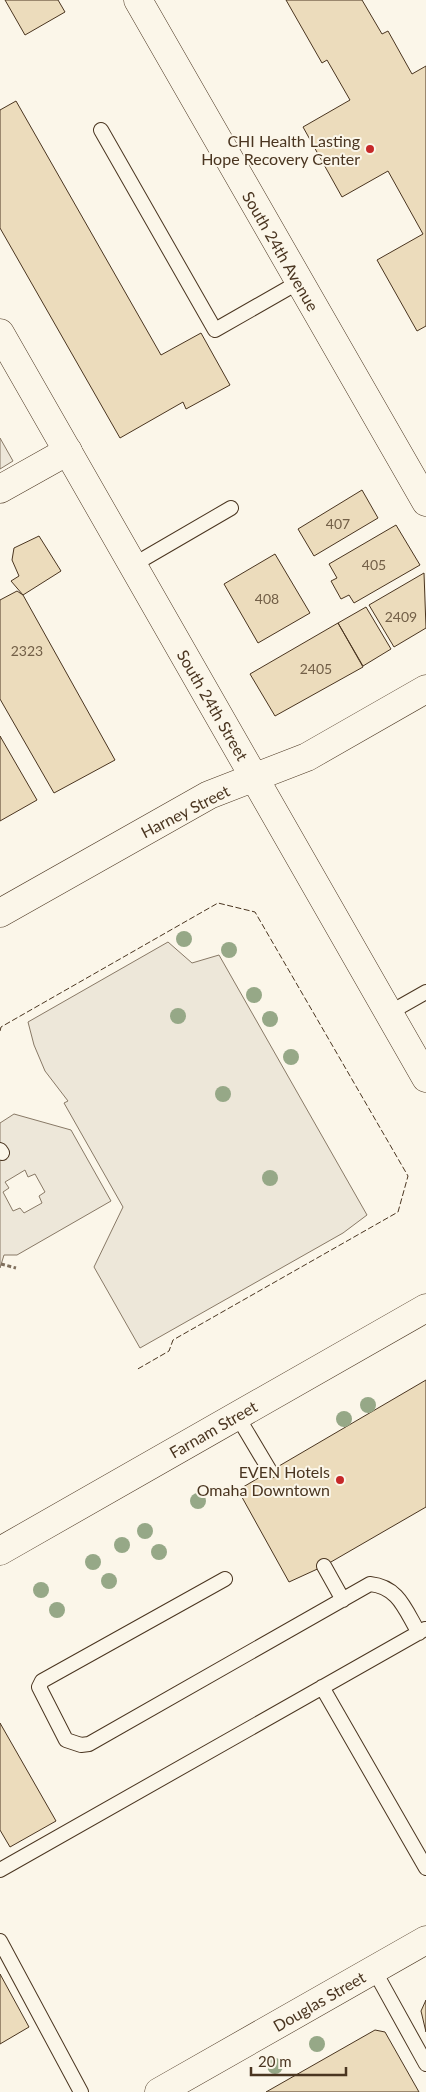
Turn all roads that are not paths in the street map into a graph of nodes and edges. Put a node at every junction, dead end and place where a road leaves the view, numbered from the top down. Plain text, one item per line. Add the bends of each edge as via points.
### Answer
1 (138, 0) edge
2 (101, 130) dead end
3 (299, 282) junction
4 (0, 333) edge
5 (68, 452) junction
6 (0, 490) edge
7 (426, 502) edge
8 (231, 508) dead end
9 (133, 565) junction
10 (426, 689) edge
11 (255, 778) junction
12 (0, 913) edge
13 (426, 992) edge
14 (389, 1013) junction
15 (426, 1078) edge
16 (426, 1308) edge
17 (236, 1414) junction
18 (270, 1471) dead end
19 (0, 1551) edge
20 (324, 1566) dead end
21 (226, 1579) dead end
22 (343, 1600) junction
23 (422, 1630) edge
24 (322, 1687) junction
25 (426, 1868) edge
26 (0, 1870) edge
27 (426, 1940) edge
28 (0, 1941) edge
29 (374, 1970) junction
30 (426, 2064) edge
31 (81, 2092) edge
32 (159, 2092) edge

1 - 3 main road, South 24th Avenue
2 - 3 lane via 216,330
3 - 7 main road, South 24th Avenue
4 - 5 main road, South 24th Street
5 - 6 main road
5 - 9 main road, South 24th Street
8 - 9 lane
9 - 11 main road, South 24th Street
10 - 11 main road, Harney Street via 307,757
11 - 12 main road, Harney Street via 209,795
11 - 14 main road, South 24th Street
13 - 14 lane
14 - 15 main road, South 24th Street
16 - 17 main road, Farnam Street
17 - 18 lane
17 - 19 main road, Farnam Street
20 - 22 lane
21 - 22 lane via 42,1681 39,1687 66,1740 80,1745 89,1744
22 - 23 lane via 370,1584 384,1585 398,1597
23 - 24 lane
24 - 25 lane
24 - 26 lane
27 - 29 main road, Douglas Street
28 - 31 lane
29 - 30 lane
29 - 32 main road, Douglas Street

